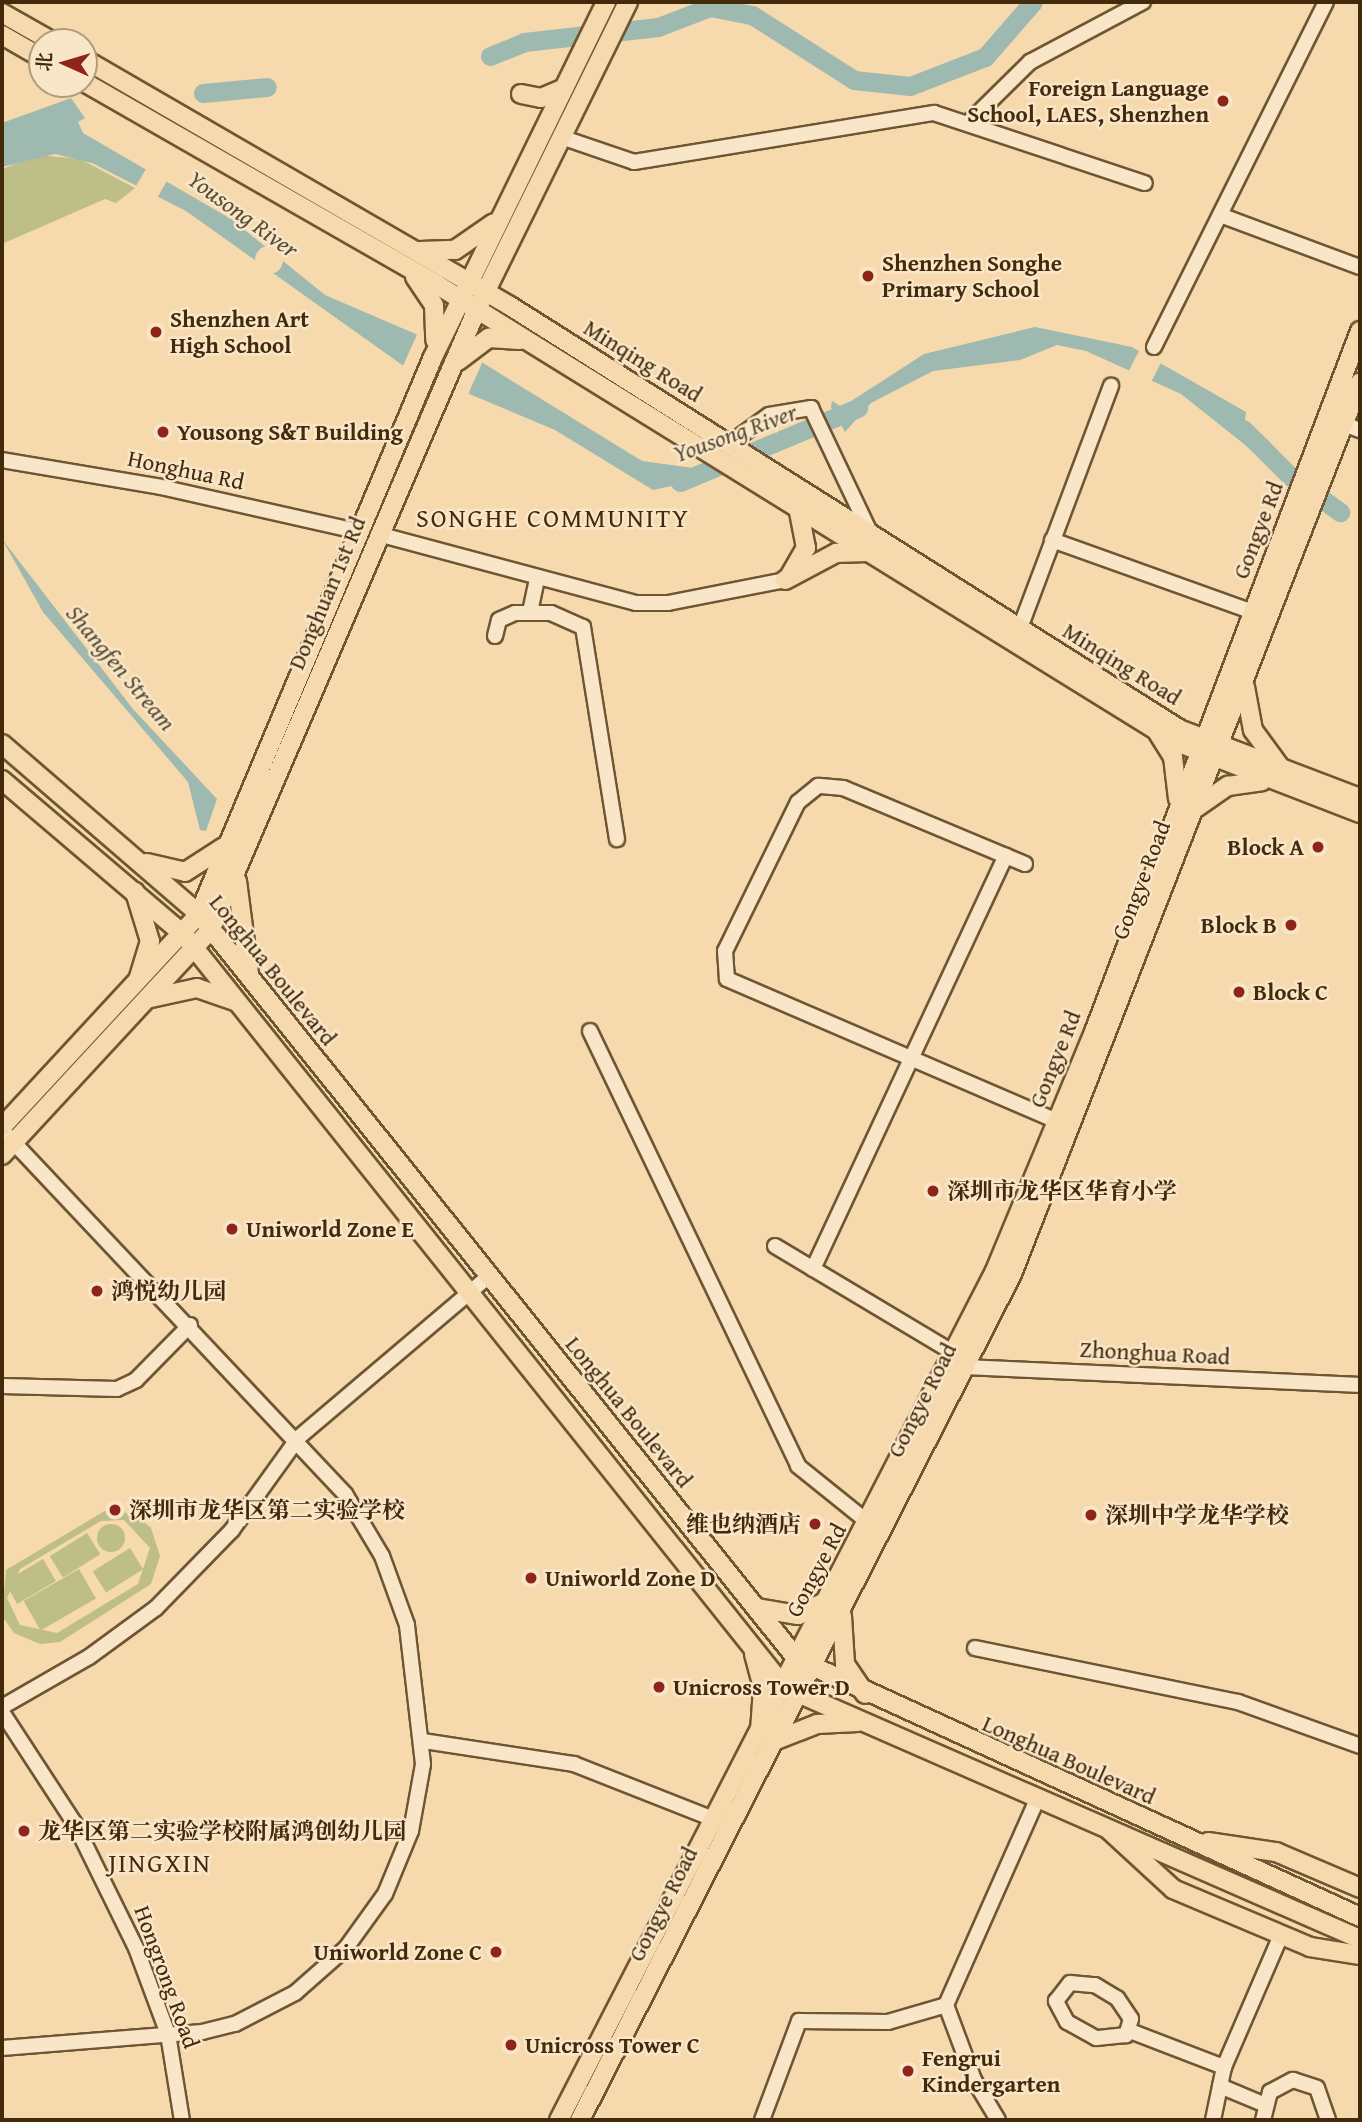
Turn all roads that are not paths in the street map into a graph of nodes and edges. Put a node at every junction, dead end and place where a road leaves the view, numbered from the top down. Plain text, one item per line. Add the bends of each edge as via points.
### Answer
1 (606, 2) edge
2 (628, 2) edge
3 (1143, 2) edge
4 (1326, 2) edge
5 (2, 13) edge
6 (29, 28) edge
7 (2, 35) edge
8 (28, 50) edge
9 (98, 67) edge
10 (564, 88) junction
11 (98, 90) edge
12 (521, 94) dead end
13 (969, 122) junction
14 (561, 138) junction
15 (1145, 183) dead end
16 (506, 209) junction
17 (1220, 215) junction
18 (413, 248) junction
19 (405, 267) junction
20 (1360, 267) edge
21 (478, 286) junction
22 (460, 299) junction
23 (477, 309) junction
24 (1360, 331) edge
25 (439, 335) junction
26 (530, 342) junction
27 (466, 346) junction
28 (1154, 347) dead end
29 (1360, 382) edge
30 (1111, 386) dead end
31 (1352, 427) edge
32 (729, 444) junction
33 (2, 460) edge
34 (1321, 460) junction
35 (798, 507) junction
36 (369, 533) junction
37 (870, 533) junction
38 (1052, 540) junction
39 (872, 553) junction
40 (537, 578) junction
41 (785, 580) junction
42 (530, 612) junction
43 (1253, 612) junction
44 (1020, 628) junction
45 (495, 636) dead end
46 (1247, 673) junction
47 (1156, 730) junction
48 (2, 744) edge
49 (1208, 750) junction
50 (1282, 777) junction
51 (2, 780) edge
52 (1360, 798) edge
53 (1186, 807) junction
54 (1360, 813) edge
55 (617, 839) dead end
56 (1006, 856) junction
57 (219, 858) junction
58 (136, 859) junction
59 (1026, 864) dead end
60 (237, 874) junction
61 (134, 889) junction
62 (199, 914) junction
63 (211, 929) junction
64 (190, 942) junction
65 (251, 980) junction
66 (141, 993) junction
67 (242, 1007) junction
68 (590, 1031) dead end
69 (911, 1058) junction
70 (1057, 1121) junction
71 (5, 1139) edge
72 (775, 1246) dead end
73 (813, 1269) junction
74 (489, 1276) junction
75 (468, 1292) junction
76 (190, 1325) junction
77 (954, 1353) junction
78 (967, 1367) junction
79 (1360, 1385) edge
80 (2, 1386) edge
81 (298, 1438) junction
82 (869, 1523) junction
83 (837, 1602) junction
84 (756, 1608) junction
85 (752, 1648) junction
86 (975, 1648) dead end
87 (804, 1664) junction
88 (792, 1690) junction
89 (867, 1696) junction
90 (2, 1710) edge
91 (872, 1724) junction
92 (423, 1741) junction
93 (774, 1741) junction
94 (1360, 1746) edge
95 (751, 1753) junction
96 (1038, 1797) junction
97 (716, 1820) junction
98 (1105, 1826) junction
99 (1188, 1840) junction
100 (1360, 1888) edge
101 (1360, 1917) edge
102 (1281, 1935) junction
103 (1360, 1939) edge
104 (1360, 1955) edge
105 (946, 2005) junction
106 (1130, 2031) junction
107 (168, 2034) junction
108 (2, 2048) edge
109 (1224, 2067) junction
110 (1220, 2086) junction
111 (1263, 2104) junction
112 (182, 2120) edge
113 (559, 2120) edge
114 (580, 2120) edge
115 (762, 2120) edge
116 (998, 2120) edge
117 (1213, 2120) edge
118 (1263, 2120) edge
119 (1328, 2120) edge

1 - 10 main road, Donghuan 1st Rd
2 - 14 main road, Donghuan 1st Rd via 593,65
3 - 13 street via 1024,66
4 - 17 street
5 - 6 main road
7 - 8 main road
9 - 18 main road, Minqing Road
10 - 12 main road via 541,98
10 - 16 main road, Donghuan 1st Rd
11 - 19 main road, Minqing Road
13 - 14 street via 918,112 634,163
13 - 15 street
14 - 21 main road, Donghuan 1st Rd
16 - 18 main road via 464,247 438,253
16 - 21 main road, Donghuan 1st Rd
17 - 20 street
17 - 28 street
18 - 21 main road, Minqing Road
19 - 22 main road, Minqing Road
19 - 25 main road via 430,296
21 - 22 main road, Donghuan 1st Rd
21 - 23 main road, Donghuan 1st Rd
21 - 32 main road, Minqing Road
22 - 23 main road, Minqing Road
22 - 25 main road, Donghuan 1st Rd
23 - 26 main road, Minqing Road
23 - 27 main road, Donghuan 1st Rd
24 - 34 main road
25 - 36 main road, Donghuan 1st Rd
26 - 27 main road via 494,337
26 - 35 main road, Minqing Road
27 - 36 main road, Donghuan 1st Rd
29 - 31 main road
30 - 38 street
31 - 34 main road
32 - 37 main road, Minqing Road
32 - 37 street via 780,411 805,406 815,412
33 - 36 street, Honghua Rd via 161,487
34 - 43 main road, Gongye Rd via 1292,510
34 - 46 main road, Gongye Rd via 1310,517
35 - 39 main road, Minqing Road
35 - 41 main road via 806,548 800,566
36 - 40 street, Honghua Rd
36 - 57 main road, Donghuan 1st Rd
36 - 60 main road, Donghuan 1st Rd
37 - 44 main road, Minqing Road
38 - 43 street
38 - 44 street
39 - 41 main road via 844,550
39 - 47 main road, Minqing Road
40 - 41 street, Honghua Rd via 658,604
40 - 42 street
42 - 45 street via 503,617
42 - 55 street via 565,616 583,627
43 - 49 main road, Gongye Rd
44 - 49 main road, Minqing Road
46 - 49 main road, Gongye Road
46 - 50 main road via 1252,730
47 - 49 main road, Minqing Road
47 - 53 main road via 1172,757
48 - 58 main road, Longhua Boulevard
49 - 50 main road
49 - 53 main road, Gongye Road
50 - 52 main road
50 - 53 main road via 1228,786
50 - 54 main road
51 - 61 main road, Longhua Boulevard
53 - 70 main road, Gongye Rd
53 - 78 main road, Gongye Road via 1038,1216
56 - 59 street
56 - 69 street
56 - 69 street via 844,788 818,786 798,802 724,951 727,979
57 - 58 main road via 179,873
57 - 62 main road, Donghuan 1st Rd
58 - 62 main road, Longhua Boulevard
60 - 63 main road, Donghuan 1st Rd
60 - 65 main road via 237,918
61 - 64 main road, Longhua Boulevard
61 - 66 main road via 150,941
62 - 63 main road, Longhua Boulevard
62 - 64 main road, Donghuan 1st Rd
63 - 64 main road, Donghuan 1st Rd
63 - 65 main road, Longhua Boulevard
64 - 66 main road, Donghuan 1st Rd
64 - 67 main road, Longhua Boulevard
65 - 74 main road, Longhua Boulevard
66 - 67 main road via 197,988
66 - 71 main road, Donghuan 1st Rd
67 - 75 main road, Longhua Boulevard
68 - 82 street via 798,1466
69 - 70 street
69 - 73 street
70 - 77 main road, Gongye Rd
71 - 76 street
72 - 73 street
73 - 77 street
74 - 75 street
74 - 84 main road, Longhua Boulevard
75 - 81 street
75 - 85 main road, Longhua Boulevard
76 - 80 street via 136,1380 117,1389
76 - 81 street
77 - 78 street
77 - 82 main road, Gongye Rd
78 - 79 street, Zhonghua Road
78 - 83 main road, Gongye Road
81 - 90 street via 232,1530 176,1590 101,1650
81 - 92 street via 358,1514 396,1590 414,1661
82 - 83 main road, Gongye Rd
83 - 84 main road via 798,1615
83 - 87 main road, Gongye Rd
83 - 89 main road via 842,1653
84 - 87 main road, Longhua Boulevard
85 - 88 main road, Longhua Boulevard
85 - 95 main road via 763,1688
86 - 94 street via 1238,1702
87 - 88 main road, Gongye Road
87 - 89 main road, Longhua Boulevard
88 - 91 main road, Longhua Boulevard
88 - 93 main road, Gongye Road
88 - 95 main road, Gongye Road
89 - 99 main road, Longhua Boulevard
90 - 107 street, Hongrong Road via 97,1865
91 - 93 main road via 817,1724
91 - 96 main road, Longhua Boulevard
92 - 97 street via 574,1764
92 - 107 street via 419,1798 400,1863 346,1948 266,2010 235,2024
93 - 114 main road, Gongye Road
95 - 97 main road, Gongye Road
96 - 98 main road, Longhua Boulevard
96 - 105 street
97 - 113 main road, Gongye Road
98 - 102 main road via 1173,1889
98 - 103 main road, Longhua Boulevard
99 - 100 main road via 1276,1852
99 - 101 main road, Longhua Boulevard
102 - 104 main road via 1322,1951
102 - 109 street
105 - 115 street via 888,2022 799,2021
105 - 116 street via 975,2080
106 - 106 street via 1113,2039 1080,2032 1057,2009 1058,1993 1070,1983 1103,1989 1127,2011
106 - 109 street
107 - 108 street
107 - 112 street, Hongrong Road
109 - 110 street
110 - 111 street
110 - 117 street
111 - 118 street
111 - 119 street via 1280,2084 1306,2082 1326,2098

